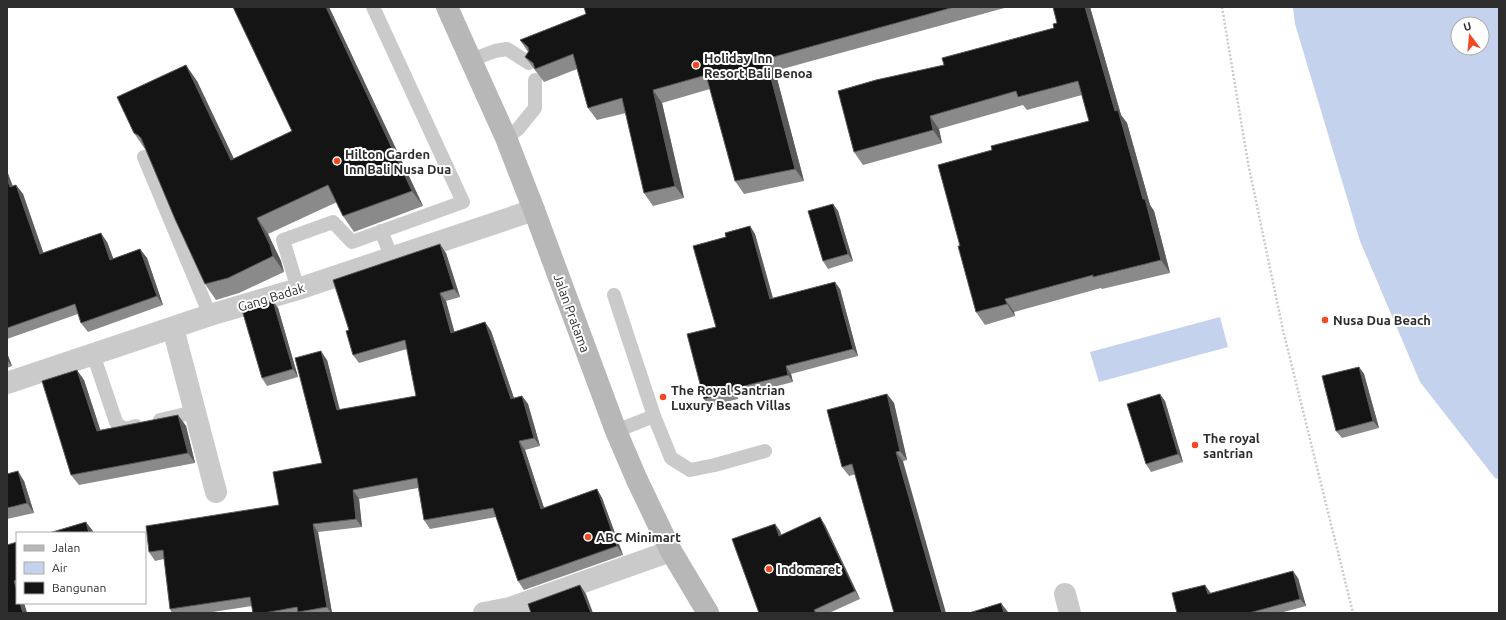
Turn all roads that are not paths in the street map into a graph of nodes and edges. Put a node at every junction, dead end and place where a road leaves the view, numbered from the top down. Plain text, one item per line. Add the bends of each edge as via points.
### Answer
1 (373, 7) edge
2 (447, 7) edge
3 (470, 60) junction
4 (529, 63) edge
5 (536, 80) edge
6 (506, 138) junction
7 (144, 157) edge
8 (534, 210) junction
9 (381, 231) junction
10 (392, 258) junction
11 (298, 289) junction
12 (614, 295) dead end
13 (210, 315) junction
14 (172, 328) junction
15 (93, 354) junction
16 (7, 383) edge
17 (194, 412) junction
18 (654, 416) junction
19 (616, 431) junction
20 (764, 451) dead end
21 (216, 492) dead end
22 (671, 551) junction
23 (484, 613) edge
24 (708, 613) edge

1 - 9 lane via 463,202
2 - 3 street, Jalan Pratama
3 - 4 lane via 507,49
3 - 6 street, Jalan Pratama
5 - 6 lane via 535,108 518,129
6 - 8 street, Jalan Pratama
7 - 13 lane
8 - 10 street, Gang Badak
8 - 19 street, Jalan Pratama
9 - 10 lane
9 - 11 lane via 352,242 333,222 283,240
10 - 11 street, Gang Badak
11 - 13 street, Gang Badak
12 - 18 lane
13 - 14 street, Gang Badak
14 - 15 street, Gang Badak
14 - 17 street
15 - 16 street, Gang Badak
15 - 17 lane via 116,422 121,428
17 - 21 street
18 - 19 lane
18 - 20 lane via 671,458 690,470
19 - 22 street, Jalan Pratama
22 - 23 street via 510,608
22 - 24 street, Jalan Pratama

